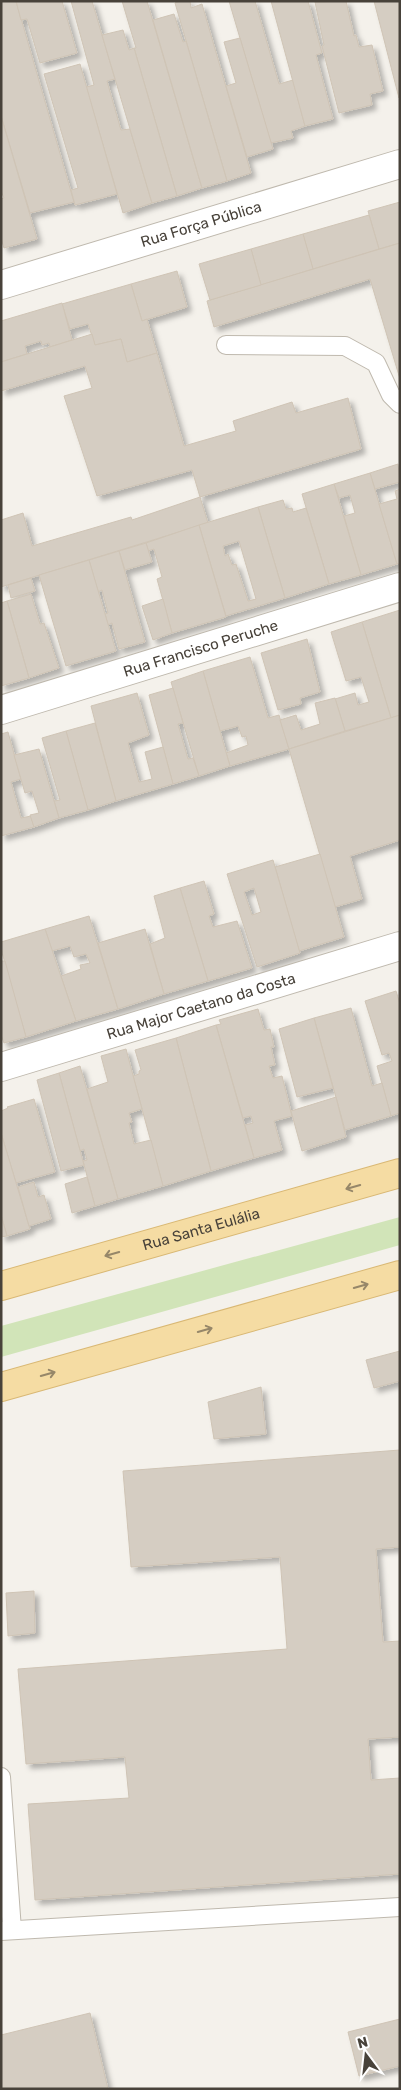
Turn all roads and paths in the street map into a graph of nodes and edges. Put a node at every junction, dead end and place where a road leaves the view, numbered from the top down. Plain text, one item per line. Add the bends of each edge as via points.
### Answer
1 (400, 164) edge
2 (1, 285) edge
3 (226, 345) dead end
4 (400, 404) edge
5 (400, 587) edge
6 (1, 710) edge
7 (400, 946) edge
8 (1, 1067) edge
9 (400, 1173) edge
10 (400, 1275) edge
11 (1, 1286) edge
12 (1, 1387) edge
13 (1, 1777) edge
14 (400, 1907) edge
15 (7, 1930) edge

1 - 2 street, Rua Força Pública
3 - 4 lane via 345,346 376,363 390,395
5 - 6 street, Rua Francisco Peruche
7 - 8 street, Rua Major Caetano da Costa
9 -> 11 main road, Rua Santa Eulália
12 -> 10 main road
13 - 15 lane
14 - 15 lane

